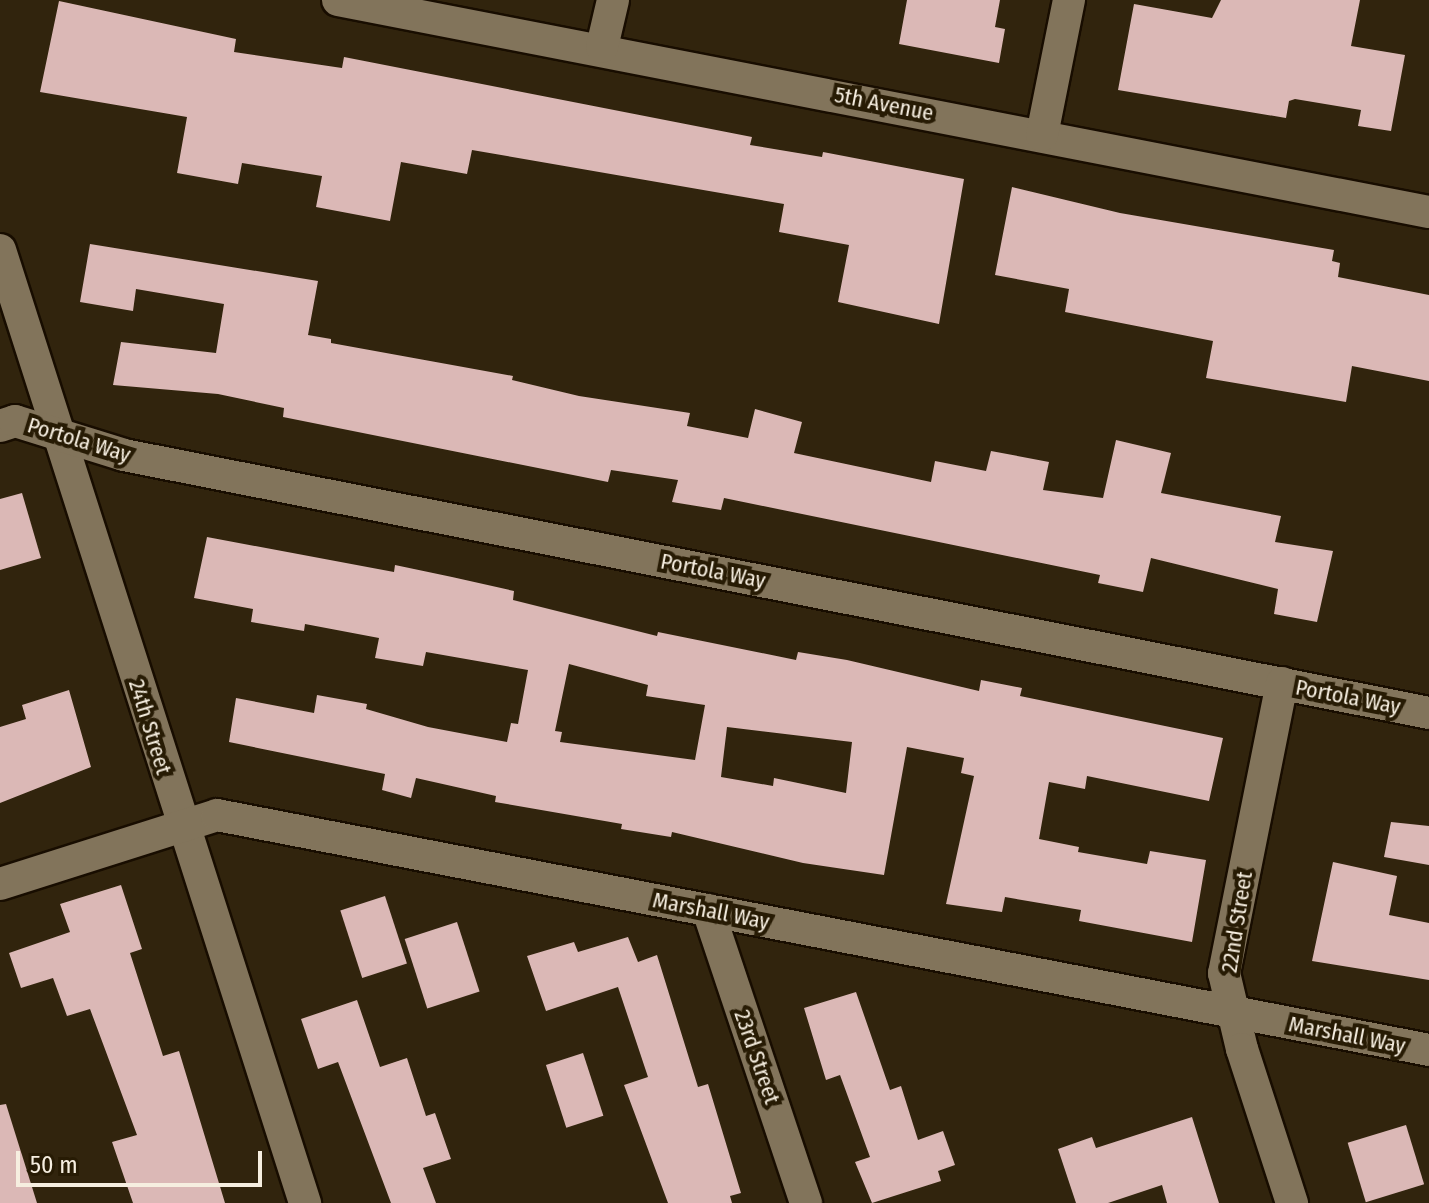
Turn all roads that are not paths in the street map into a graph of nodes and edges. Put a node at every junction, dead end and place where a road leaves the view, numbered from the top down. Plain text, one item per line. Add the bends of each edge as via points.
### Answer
1 (338, 0) edge
2 (613, 0) edge
3 (1069, 0) edge
4 (602, 47) junction
5 (1042, 135) junction
6 (1429, 212) edge
7 (0, 250) edge
8 (0, 426) edge
9 (61, 437) junction
10 (1282, 683) junction
11 (1429, 713) edge
12 (181, 827) junction
13 (0, 884) edge
14 (708, 910) junction
15 (1233, 1013) junction
16 (1429, 1050) edge
17 (305, 1203) edge
18 (806, 1203) edge
19 (1292, 1203) edge

1 - 4 street, 5th Avenue
2 - 4 street
3 - 5 street
4 - 5 street, 5th Avenue
5 - 6 street, 5th Avenue
7 - 9 street, 24th Street
8 - 9 street, Portola Way via 15,421
9 - 10 street, Portola Way via 140,458
9 - 12 street, 24th Street
10 - 11 street, Portola Way
10 - 15 street, 22nd Street via 1224,973
12 - 13 street, Marshall Way
12 - 14 street, Marshall Way via 217,815
12 - 17 street, 24th Street
14 - 15 street, Marshall Way
14 - 18 street, 23rd Street
15 - 16 street, Marshall Way
15 - 19 street, 22nd Street

